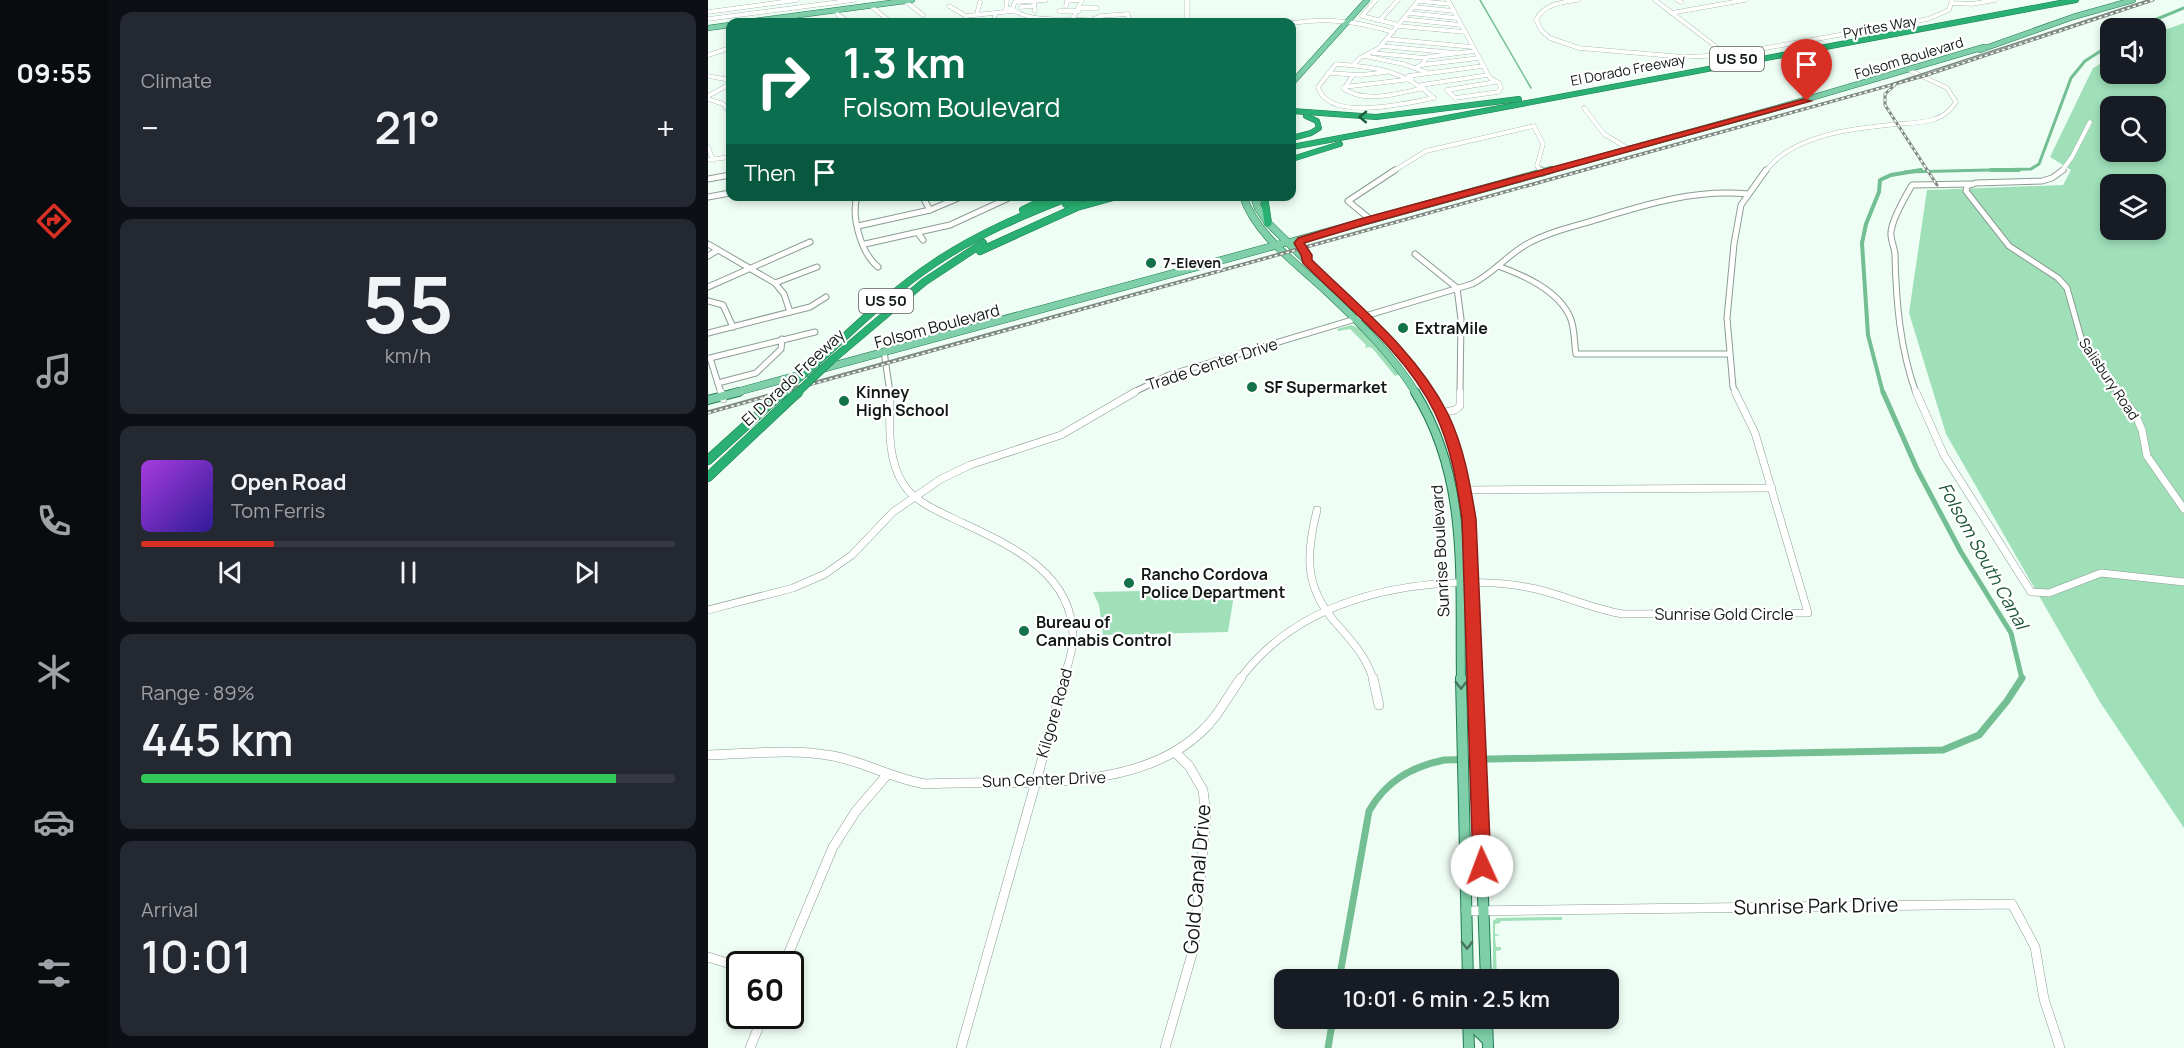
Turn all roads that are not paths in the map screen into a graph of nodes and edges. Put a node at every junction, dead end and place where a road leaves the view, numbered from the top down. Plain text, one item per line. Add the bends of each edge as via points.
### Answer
1 (752, 0) edge
2 (797, 0) edge
3 (854, 0) edge
4 (912, 0) edge
5 (1046, 0) edge
6 (1078, 0) edge
7 (1082, 0) edge
8 (1187, 0) edge
9 (1361, 0) edge
10 (1367, 0) edge
11 (1376, 0) edge
12 (1398, 0) edge
13 (1419, 0) edge
14 (1578, 0) edge
15 (1655, 0) edge
16 (1745, 0) edge
17 (1995, 0) edge
18 (2054, 0) edge
19 (2076, 0) edge
20 (2125, 0) edge
21 (2133, 0) edge
22 (905, 1) edge
23 (1980, 1) edge
24 (980, 2) dead end
25 (1007, 2) edge
26 (1449, 2) edge
27 (1952, 2) edge
28 (1014, 4) edge
29 (759, 5) junction
30 (1034, 5) edge
31 (871, 6) junction
32 (949, 6) dead end
33 (1066, 6) dead end
34 (1022, 7) dead end
35 (1414, 7) junction
36 (1096, 8) dead end
37 (2100, 8) junction
38 (774, 10) junction
39 (836, 10) junction
40 (1079, 10) junction
41 (1454, 11) junction
42 (708, 12) edge
43 (1059, 12) dead end
44 (995, 13) junction
45 (1408, 13) junction
46 (1671, 13) junction
47 (977, 14) junction
48 (923, 15) dead end
49 (1038, 17) joint
50 (778, 18) edge
51 (790, 18) edge
52 (843, 18) edge
53 (886, 18) edge
54 (993, 18) edge
55 (1073, 18) joint
56 (1096, 18) edge
57 (1128, 18) edge
58 (1187, 18) edge
59 (1457, 18) junction
60 (708, 19) edge
61 (1403, 19) junction
62 (1342, 20) junction
63 (1348, 20) junction
64 (1380, 20) junction
65 (1296, 22) edge
66 (1461, 25) junction
67 (726, 26) edge
68 (1398, 26) junction
69 (708, 28) edge
70 (1439, 30) junction
71 (1393, 32) junction
72 (1458, 32) junction
73 (1465, 32) junction
74 (1387, 39) junction
75 (1430, 43) junction
76 (1449, 45) junction
77 (1381, 46) junction
78 (726, 49) edge
79 (1474, 49) junction
80 (1373, 53) junction
81 (1456, 53) junction
82 (708, 55) edge
83 (1727, 55) junction
84 (1365, 56) junction
85 (1426, 58) junction
86 (1479, 58) junction
87 (1354, 64) junction
88 (1420, 65) junction
89 (1483, 66) junction
90 (1415, 68) junction
91 (1296, 70) edge
92 (1392, 71) junction
93 (1911, 71) junction
94 (1328, 73) junction
95 (1428, 73) junction
96 (1353, 75) junction
97 (1488, 75) junction
98 (708, 76) edge
99 (1296, 78) edge
100 (1409, 78) junction
101 (726, 79) edge
102 (1495, 82) junction
103 (726, 87) edge
104 (1344, 87) junction
105 (1423, 87) junction
106 (708, 98) edge
107 (1535, 99) junction
108 (1518, 101) junction
109 (726, 107) edge
110 (1584, 108) dead end
111 (1296, 111) edge
112 (1296, 116) edge
113 (2090, 122) dead end
114 (1386, 133) junction
115 (1296, 139) edge
116 (1296, 139) edge
117 (708, 147) edge
118 (1296, 148) edge
119 (1296, 148) edge
120 (1629, 149) junction
121 (726, 158) edge
122 (1296, 158) edge
123 (710, 160) edge
124 (1543, 173) junction
125 (726, 176) edge
126 (708, 179) edge
127 (1971, 184) junction
128 (726, 194) edge
129 (1748, 194) junction
130 (708, 197) edge
131 (855, 201) edge
132 (925, 201) edge
133 (951, 201) edge
134 (1002, 201) edge
135 (1042, 201) edge
136 (1046, 201) edge
137 (1060, 201) edge
138 (1076, 201) edge
139 (1099, 201) edge
140 (1245, 201) edge
141 (1256, 201) edge
142 (1265, 201) edge
143 (1025, 209) junction
144 (930, 210) junction
145 (1371, 220) junction
146 (1268, 223) junction
147 (858, 226) junction
148 (1348, 226) junction
149 (1264, 232) junction
150 (918, 233) junction
151 (923, 240) dead end
152 (1301, 241) junction
153 (810, 242) dead end
154 (1287, 243) junction
155 (708, 244) edge
156 (865, 244) junction
157 (1278, 245) junction
158 (964, 246) junction
159 (718, 250) junction
160 (1260, 250) junction
161 (1415, 254) dead end
162 (708, 256) edge
163 (1306, 260) junction
164 (945, 266) junction
165 (817, 267) dead end
166 (878, 267) dead end
167 (1498, 267) junction
168 (749, 268) junction
169 (775, 283) junction
170 (708, 287) edge
171 (1457, 288) junction
172 (1102, 293) junction
173 (826, 297) dead end
174 (708, 301) edge
175 (790, 312) junction
176 (1024, 313) junction
177 (1364, 317) junction
178 (1355, 319) junction
179 (1006, 321) junction
180 (733, 327) junction
181 (816, 332) dead end
182 (708, 333) edge
183 (782, 339) junction
184 (885, 353) junction
185 (1729, 354) junction
186 (1407, 377) junction
187 (718, 383) junction
188 (722, 398) junction
189 (708, 402) edge
190 (1441, 413) junction
191 (1430, 414) junction
192 (1445, 423) junction
193 (708, 460) edge
194 (708, 477) edge
195 (1452, 477) junction
196 (1772, 488) junction
197 (1465, 490) junction
198 (914, 495) junction
199 (2184, 509) edge
200 (1317, 510) dead end
201 (2184, 582) edge
202 (1460, 584) junction
203 (1472, 584) junction
204 (708, 610) edge
205 (1326, 611) junction
206 (1379, 705) dead end
207 (1175, 753) junction
208 (708, 755) edge
209 (886, 776) junction
210 (1034, 781) junction
211 (1484, 910) junction
212 (1466, 911) junction
213 (789, 951) edge
214 (708, 957) edge
215 (726, 963) edge
216 (1468, 969) edge
217 (1486, 969) edge
218 (758, 1029) edge
219 (1469, 1029) edge
220 (1478, 1029) edge
221 (1487, 1029) edge
222 (1488, 1044) edge
223 (1471, 1047) edge
224 (750, 1048) edge
225 (961, 1048) edge
226 (1164, 1048) edge
227 (2060, 1048) edge

1 - 29 street
2 - 29 street
3 - 38 street
4 - 22 main road
5 - 30 street
6 - 33 street via 1068,1
7 - 40 street
8 - 58 street
9 - 62 main road
10 - 63 main road
11 - 64 street via 1362,15
12 - 64 street
13 - 26 street
13 - 35 street
14 - 83 street, Pyrites Way via 1541,12 1536,20 1544,34 1563,44 1591,50 1684,57
15 - 46 street
16 - 46 street
17 - 23 street
18 - 107 highway, El Dorado Freeway / US 50
19 - 107 highway, El Dorado Freeway / US 50
20 - 37 main road, Folsom Boulevard
21 - 37 main road, Folsom Boulevard
22 - 31 main road
22 - 48 street
23 - 27 street
24 - 47 street
25 - 28 street via 1006,9
26 - 41 street
27 - 83 street, Pyrites Way via 1946,12 1928,19
28 - 30 street
28 - 44 street
28 - 49 street via 1024,16
29 - 38 street
29 - 42 street
30 - 34 street
31 - 39 main road
31 - 53 street
32 - 47 street via 964,15
35 - 41 street
35 - 45 street
36 - 40 street
37 - 93 main road, Folsom Boulevard
38 - 50 street
38 - 60 street
39 - 51 main road
39 - 52 street
40 - 43 street
40 - 55 street
41 - 59 street
44 - 47 street
44 - 54 street
45 - 59 street
45 - 61 street
46 - 83 street
49 - 55 street
56 - 57 street
59 - 66 street
61 - 66 street
61 - 68 street
62 - 63 street
62 - 65 street
62 - 91 main road
63 - 71 street
63 - 99 main road
64 - 68 street
66 - 73 street
67 - 69 main road
68 - 70 street
68 - 71 street
70 - 72 street
70 - 75 street
71 - 74 street
72 - 73 street
72 - 76 street
73 - 79 street
74 - 75 street
74 - 77 street
75 - 76 street
76 - 79 street
77 - 80 street
77 - 81 street
78 - 82 street
79 - 81 street
79 - 86 street
80 - 84 street
80 - 85 street
81 - 85 street
84 - 87 street
84 - 90 street
85 - 88 street
86 - 88 street
86 - 89 street
87 - 92 street
87 - 94 street via 1336,64
88 - 90 street
89 - 95 street
89 - 97 street
90 - 95 street
92 - 96 street
92 - 100 street
93 - 120 main road, Folsom Boulevard
93 - 129 street via 1949,90 1956,102 1951,110 1934,120 1856,128 1806,142 1769,166
94 - 96 street
94 - 105 street via 1318,92 1346,106 1371,107 1434,98
95 - 100 street
96 - 104 street
97 - 102 street
97 - 105 street
98 - 101 street
100 - 104 street
100 - 105 street
102 - 102 street via 1466,87 1447,90 1455,98 1498,92 1501,88
103 - 106 street
104 - 105 street via 1350,94 1365,96
106 - 109 street
107 - 108 highway, El Dorado Freeway / US 50
107 - 108 highway, El Dorado Freeway / US 50
108 -> 111 highway via 1376,117
108 - 114 highway
108 - 115 highway, El Dorado Freeway / US 50
108 - 118 highway, El Dorado Freeway / US 50
110 - 120 street via 1604,134
112 - 116 highway via 1320,124 1314,132
113 - 127 street via 2056,177
114 - 119 highway
114 - 122 highway
117 - 123 street
120 - 124 main road, Folsom Boulevard
121 - 123 street
124 - 145 main road, Folsom Boulevard
124 - 145 street via 1537,166 1543,144 1534,126 1436,148 1350,198 1348,201
125 - 126 street
127 - 199 street, Salisbury Road via 1966,191 2005,242 2067,288 2083,345 2135,414 2147,456
127 - 201 street via 1912,185 1891,232 1902,340 1915,391 1939,445 2031,592 2049,593 2087,575 2101,573
128 - 130 street
129 - 167 street, Trade Center Drive via 1707,192 1669,197 1541,238 1515,251
129 - 185 street via 1740,210 1734,244 1727,318
131 - 147 street
132 - 144 street
133 - 144 street
134 - 150 street via 955,223
135 - 143 highway
136 - 143 highway
137 - 158 highway, El Dorado Freeway / US 50
138 - 164 highway, El Dorado Freeway / US 50 via 1005,232
139 - 164 highway
140 - 149 main road, Sunrise Boulevard
141 - 146 main road, Sunrise Boulevard
142 - 146 highway
143 - 158 highway
144 - 147 street
145 - 148 main road, Folsom Boulevard
146 - 154 main road, Sunrise Boulevard
147 - 156 street
148 - 152 main road, Folsom Boulevard
148 - 154 main road, Folsom Boulevard
149 - 157 main road, Sunrise Boulevard
149 - 160 main road via 1266,245
150 - 151 street
150 - 156 street
152 - 154 main road, Folsom Boulevard
152 - 163 main road
153 - 168 street
154 - 157 main road, Folsom Boulevard
154 - 163 main road, Sunrise Boulevard
155 - 159 street
156 - 166 street
157 - 160 main road, Folsom Boulevard
157 - 178 main road, Sunrise Boulevard
158 - 193 highway, El Dorado Freeway / US 50, bridge via 903,287
159 - 162 street
159 - 168 street
160 - 172 main road, Folsom Boulevard
161 - 171 street
163 - 177 main road, Sunrise Boulevard
164 - 194 highway, El Dorado Freeway / US 50, bridge via 901,298
165 - 169 street
167 - 171 street, Trade Center Drive
167 - 185 street via 1523,275 1563,306 1571,319 1576,354
168 - 169 street
168 - 170 street
169 - 175 street
171 - 177 street, Trade Center Drive
171 - 190 street via 1461,319 1460,406
172 - 176 main road, Folsom Boulevard
172 - 179 main road, Folsom Boulevard
173 - 175 street
174 - 180 street via 723,305
175 - 180 street
176 - 179 main road
176 - 184 main road, Folsom Boulevard
177 - 178 street, Trade Center Drive
177 - 190 main road, Sunrise Boulevard via 1420,377
178 - 186 main road, Sunrise Boulevard
178 - 198 street, Trade Center Drive via 1143,385 1062,434 977,461
179 - 184 main road, Folsom Boulevard
180 - 182 street
181 - 183 street
183 - 187 street via 781,349 756,373
183 - 187 street via 710,358
184 - 188 main road, Folsom Boulevard
184 - 198 street, Kilgore Road via 894,465 904,486
185 - 196 street via 1736,396 1755,433
186 - 190 main road via 1414,380 1434,411
186 - 191 main road, Sunrise Boulevard
187 - 188 street
188 - 189 main road, Folsom Boulevard
190 - 192 main road, Sunrise Boulevard
191 - 192 main road
191 - 195 main road, Sunrise Boulevard
192 - 197 main road, Sunrise Boulevard
195 - 197 main road
195 - 202 main road, Sunrise Boulevard
196 - 197 street
196 - 203 street, Sunrise Gold Circle via 1808,613 1615,613 1530,588
197 - 203 main road, Sunrise Boulevard
198 - 204 street, Trade Center Drive via 879,525 857,552 831,571 770,596
198 - 210 street, Kilgore Road via 1031,559 1048,573 1066,599 1072,627 1071,651
200 - 205 street via 1309,571 1315,594
202 - 203 street, Sunrise Gold Circle
202 - 205 street, Sun Center Drive via 1372,594
202 -> 212 main road, Sunrise Boulevard
203 - 211 main road, Sunrise Boulevard
205 - 206 street via 1363,656 1373,676
205 - 207 street, Sun Center Drive via 1299,625 1261,655 1242,676 1220,712
207 - 210 street, Sun Center Drive via 1136,770 1101,779
207 - 226 street, Gold Canal Drive via 1189,766 1203,790 1206,815 1194,947
208 - 209 street, Sun Center Drive via 816,754 848,759
209 - 210 street, Sun Center Drive via 926,784
209 - 213 street via 850,819 833,847
210 - 225 street, Kilgore Road
211 - 212 street, Sunrise Park Drive
211 - 217 main road, Sunrise Boulevard
211 - 227 street, Sunrise Park Drive via 2012,904 2035,947 2044,999
212 -> 216 main road, Sunrise Boulevard
214 - 215 street
218 - 224 street
219 - 223 main road
220 - 222 main road
221 - 222 main road

